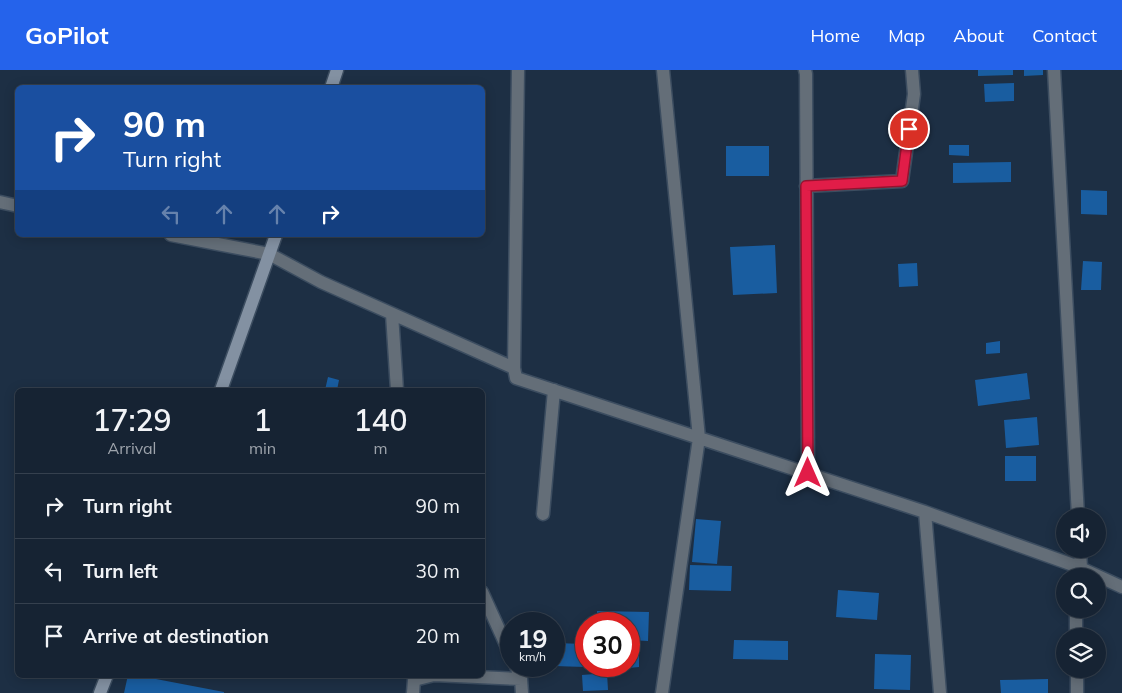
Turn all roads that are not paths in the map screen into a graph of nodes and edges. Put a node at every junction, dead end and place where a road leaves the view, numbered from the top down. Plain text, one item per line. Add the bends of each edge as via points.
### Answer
1 (337, 70) edge
2 (518, 70) edge
3 (663, 70) edge
4 (805, 70) edge
5 (912, 70) edge
6 (1054, 70) edge
7 (332, 85) edge
8 (806, 186) junction
9 (0, 202) edge
10 (15, 205) edge
11 (181, 237) edge
12 (275, 237) edge
13 (269, 254) junction
14 (392, 314) junction
15 (514, 368) junction
16 (222, 388) edge
17 (397, 388) edge
18 (554, 390) junction
19 (699, 438) junction
20 (808, 473) junction
21 (1078, 508) edge
22 (925, 512) junction
23 (543, 514) dead end
24 (1073, 568) edge
25 (1106, 581) edge
26 (1122, 587) edge
27 (485, 599) edge
28 (500, 632) edge
29 (485, 677) edge
30 (106, 678) edge
31 (422, 678) edge
32 (1077, 678) edge
33 (521, 679) joint
34 (100, 693) edge
35 (413, 693) edge
36 (522, 693) edge
37 (662, 693) edge
38 (940, 693) edge
39 (1077, 693) edge

1 - 7 street
2 - 15 street
3 - 19 street
4 - 8 street
5 - 8 street via 914,94 902,181
6 - 21 street
8 - 20 street
9 - 10 street
11 - 13 street
12 - 13 street
13 - 14 street
13 - 16 street
14 - 15 street
14 - 17 street
15 - 18 street via 516,378
18 - 19 street
18 - 23 street
19 - 20 street
19 - 37 street
20 - 22 street
22 - 24 street
22 - 38 street
25 - 26 street
27 - 28 street
29 - 33 street
30 - 34 street
31 - 35 street via 414,680
32 - 39 street
33 - 36 street

